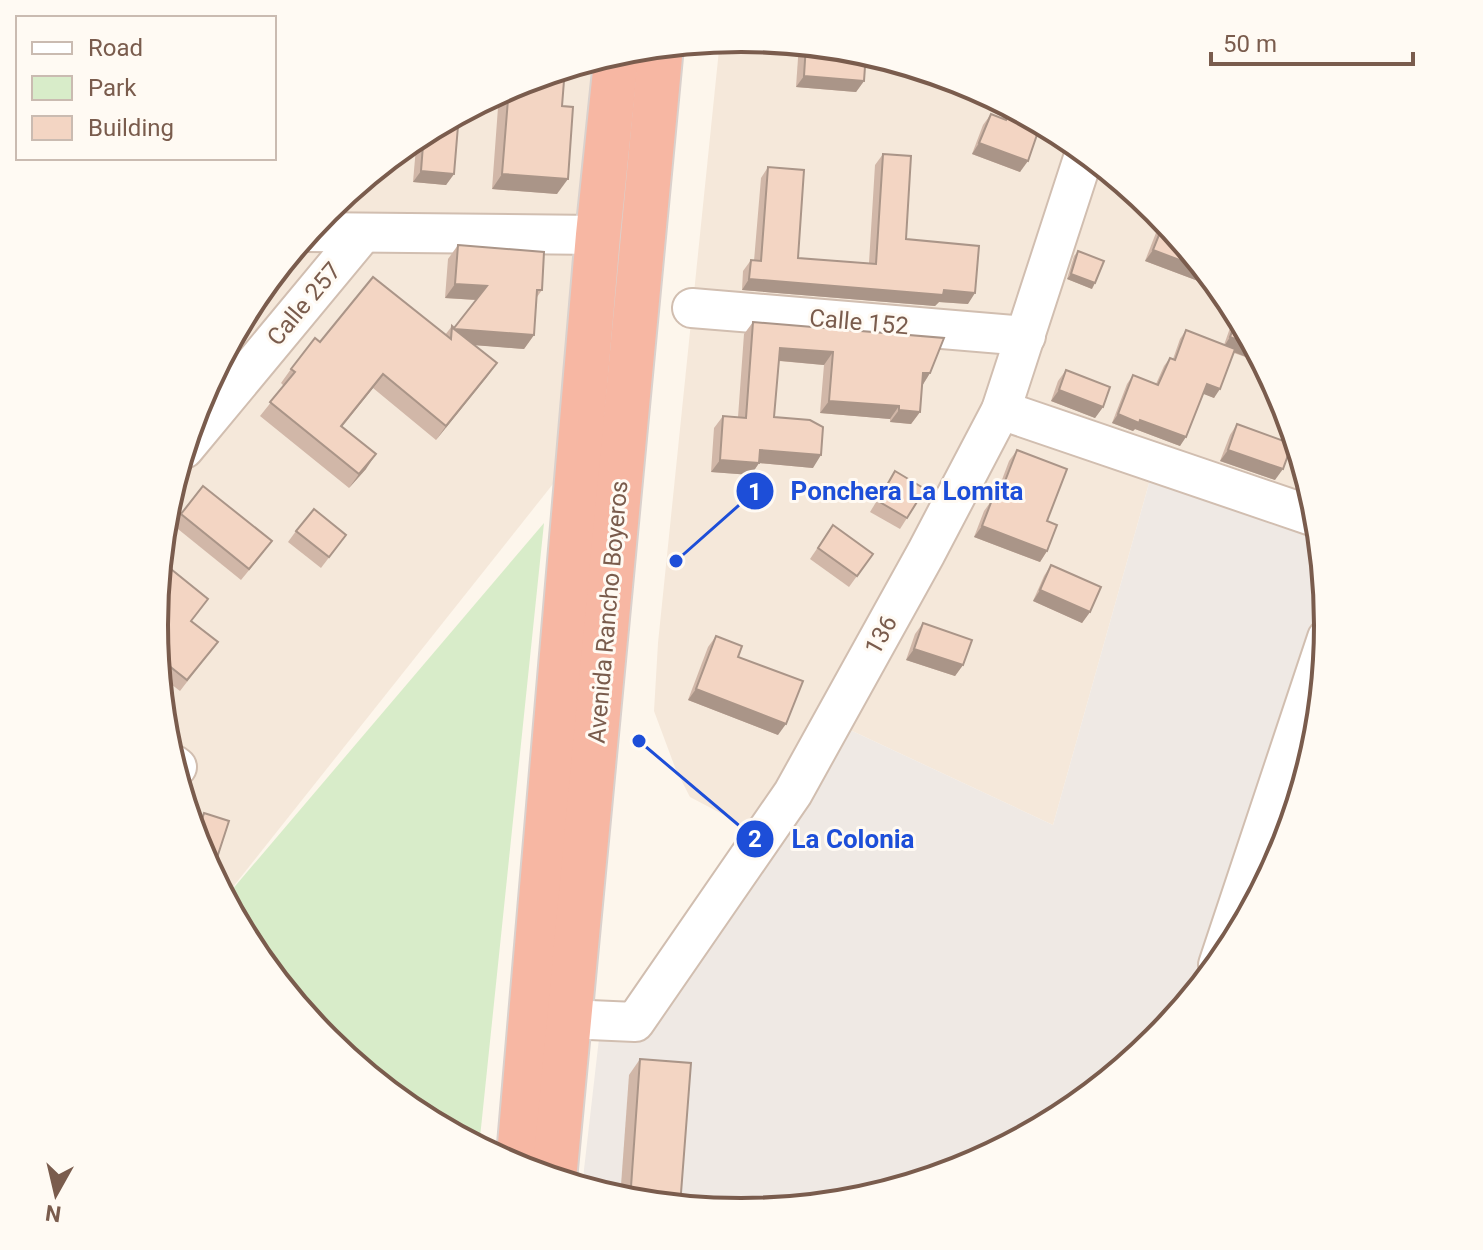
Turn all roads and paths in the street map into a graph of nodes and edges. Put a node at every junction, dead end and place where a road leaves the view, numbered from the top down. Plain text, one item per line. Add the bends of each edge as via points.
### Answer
1 (660, 58) edge
2 (615, 67) edge
3 (1081, 164) edge
4 (325, 232) edge
5 (363, 233) junction
6 (598, 235) junction
7 (692, 308) dead end
8 (1026, 336) junction
9 (1001, 410) junction
10 (206, 423) edge
11 (1303, 513) edge
12 (1311, 686) edge
13 (1233, 919) edge
14 (567, 1019) junction
15 (519, 1153) edge
16 (555, 1167) edge

1 - 14 highway, Avenida Rancho Boyeros
2 - 6 highway, Avenida Rancho Boyeros
3 - 8 street, 136
4 - 5 street
5 - 6 street
5 - 10 street, Calle 257
6 - 15 highway, Avenida Rancho Boyeros
7 - 8 street, Calle 152
8 - 9 street, 136
9 - 11 street
9 - 14 street, 136 via 793,793 635,1022
12 - 13 street
14 - 16 highway, Avenida Rancho Boyeros

